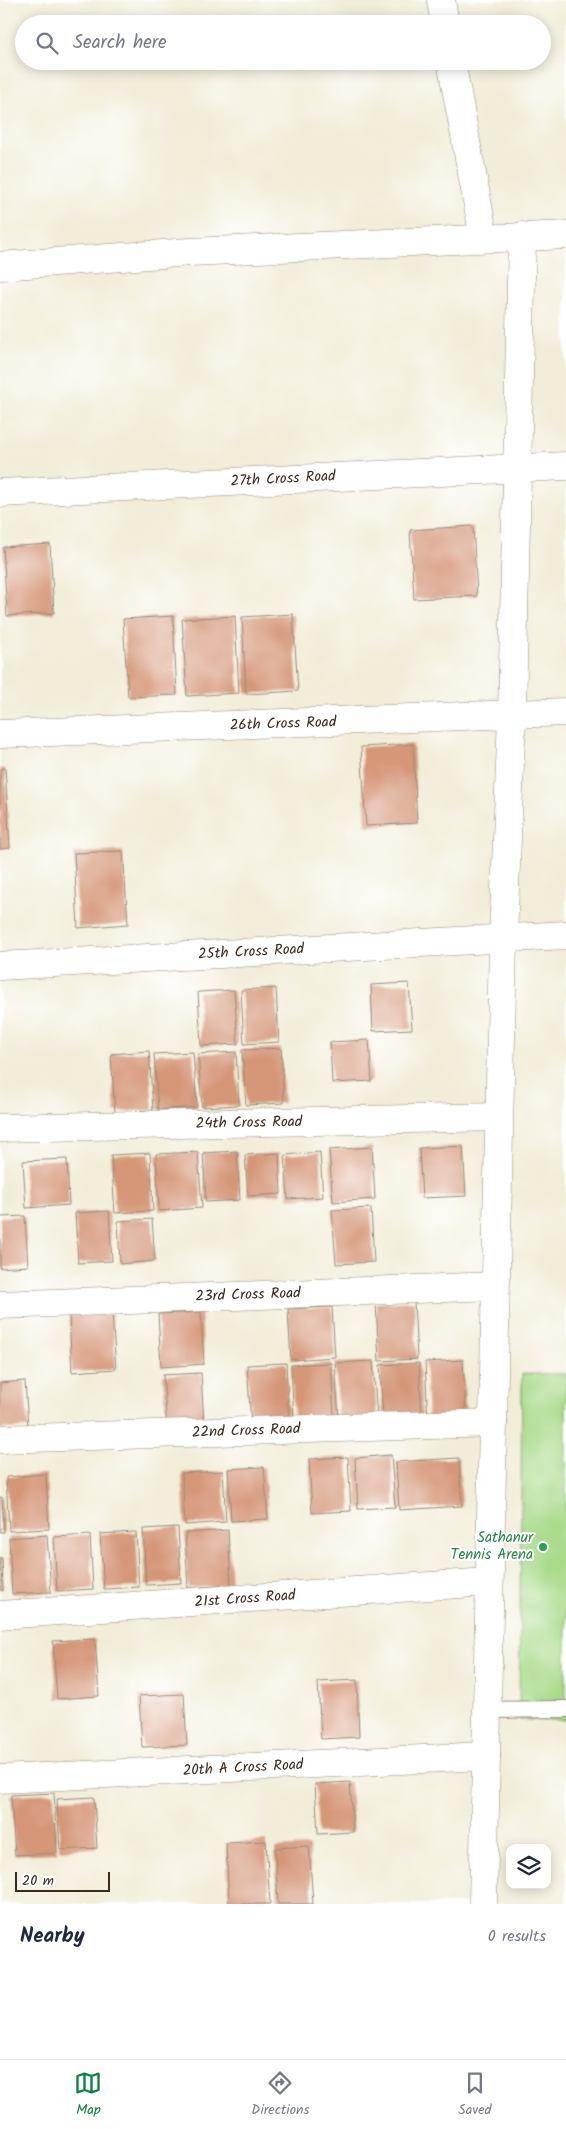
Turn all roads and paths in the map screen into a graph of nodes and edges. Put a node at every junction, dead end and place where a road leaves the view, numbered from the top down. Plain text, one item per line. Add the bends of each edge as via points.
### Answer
1 (441, 0) edge
2 (444, 15) edge
3 (454, 70) edge
4 (566, 235) edge
5 (522, 236) junction
6 (484, 238) junction
7 (0, 266) edge
8 (566, 466) edge
9 (516, 468) junction
10 (0, 493) edge
11 (566, 712) edge
12 (512, 715) junction
13 (0, 734) edge
14 (566, 935) edge
15 (502, 939) junction
16 (0, 966) edge
17 (499, 1117) junction
18 (0, 1128) edge
19 (496, 1286) junction
20 (0, 1305) edge
21 (493, 1423) junction
22 (0, 1439) edge
23 (489, 1582) junction
24 (0, 1615) edge
25 (566, 1709) edge
26 (486, 1710) junction
27 (486, 1756) junction
28 (0, 1780) edge
29 (483, 1904) edge

1 - 2 street
3 - 6 street
4 - 5 street
5 - 6 street
5 - 9 street
6 - 7 street via 190,252
8 - 9 street, 27th Cross Road
9 - 10 street, 27th Cross Road
9 - 12 street
11 - 12 street, 26th Cross Road
12 - 13 street, 26th Cross Road
12 - 15 street
14 - 15 street, 25th Cross Road
15 - 16 street, 25th Cross Road
15 - 17 street
17 - 18 street, 24th Cross Road
17 - 19 street
19 - 20 street, 23rd Cross Road
19 - 21 street
21 - 22 street, 22nd Cross Road
21 - 23 street
23 - 24 street, 21st Cross Road
23 - 26 street
25 - 26 lane
26 - 27 street
27 - 28 street, 20th A Cross Road
27 - 29 street

